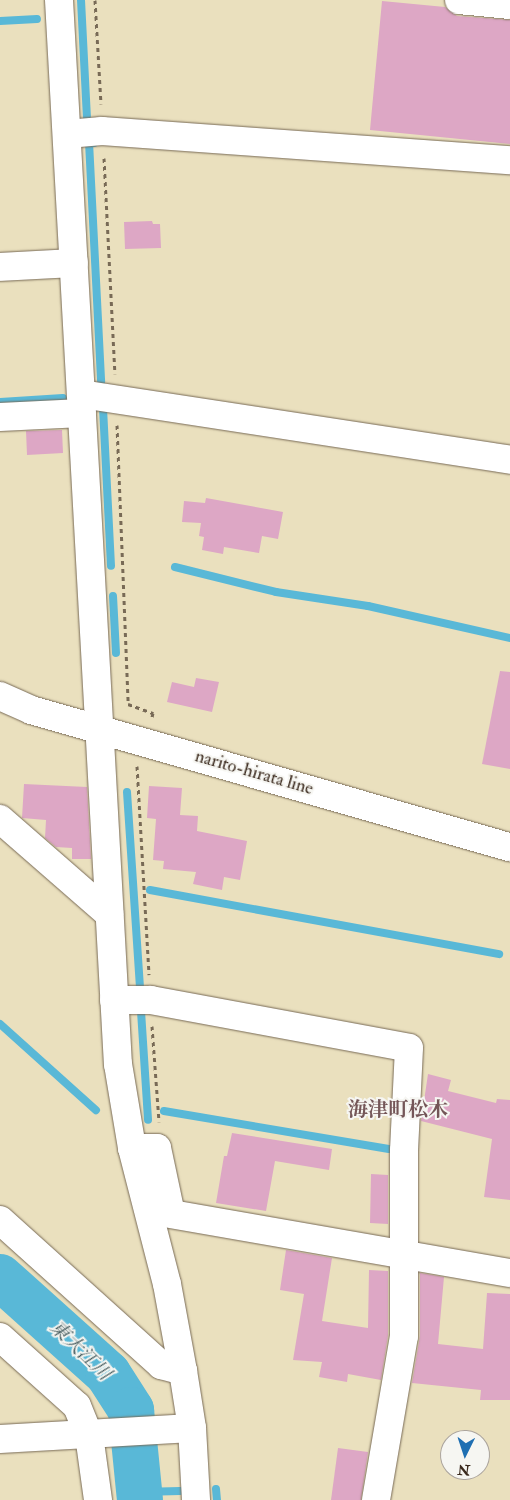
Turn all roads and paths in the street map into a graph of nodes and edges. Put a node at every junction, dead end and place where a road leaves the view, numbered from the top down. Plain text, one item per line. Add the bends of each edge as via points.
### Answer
1 (59, 0) edge
2 (95, 0) edge
3 (459, 0) edge
4 (510, 5) edge
5 (102, 131) junction
6 (67, 134) junction
7 (510, 160) edge
8 (74, 263) junction
9 (0, 267) edge
10 (116, 397) junction
11 (81, 403) junction
12 (0, 417) edge
13 (510, 460) edge
14 (0, 696) edge
15 (98, 728) junction
16 (144, 741) junction
17 (0, 819) edge
18 (510, 847) edge
19 (108, 914) junction
20 (114, 1000) junction
21 (151, 1000) junction
22 (144, 1148) junction
23 (0, 1220) edge
24 (406, 1257) junction
25 (510, 1273) edge
26 (0, 1337) edge
27 (183, 1370) junction
28 (184, 1428) junction
29 (93, 1434) junction
30 (0, 1439) edge
31 (98, 1500) edge
32 (196, 1500) edge
33 (376, 1500) edge

1 - 6 street
2 - 5 path
3 - 4 street
5 - 6 street
5 - 7 street
5 - 10 path
6 - 8 street
8 - 9 street
8 - 11 street
10 - 11 street
10 - 13 street
10 - 16 path via 128,704 153,712
11 - 12 street
11 - 15 street
14 - 15 street, narito-hirata line via 31,710
15 - 16 street, narito-hirata line
15 - 19 street
16 - 18 street, narito-hirata line
16 - 21 path via 136,770
17 - 19 street
19 - 20 street
20 - 21 street
20 - 22 street via 118,1064
21 - 22 path via 159,1125
21 - 24 street via 409,1048 404,1151
22 - 24 street via 171,1214
22 - 27 street
23 - 27 street via 161,1365
24 - 25 street
24 - 33 street via 404,1336
26 - 29 street via 77,1406
27 - 28 street
28 - 29 street
28 - 32 street
29 - 30 street
29 - 31 street

